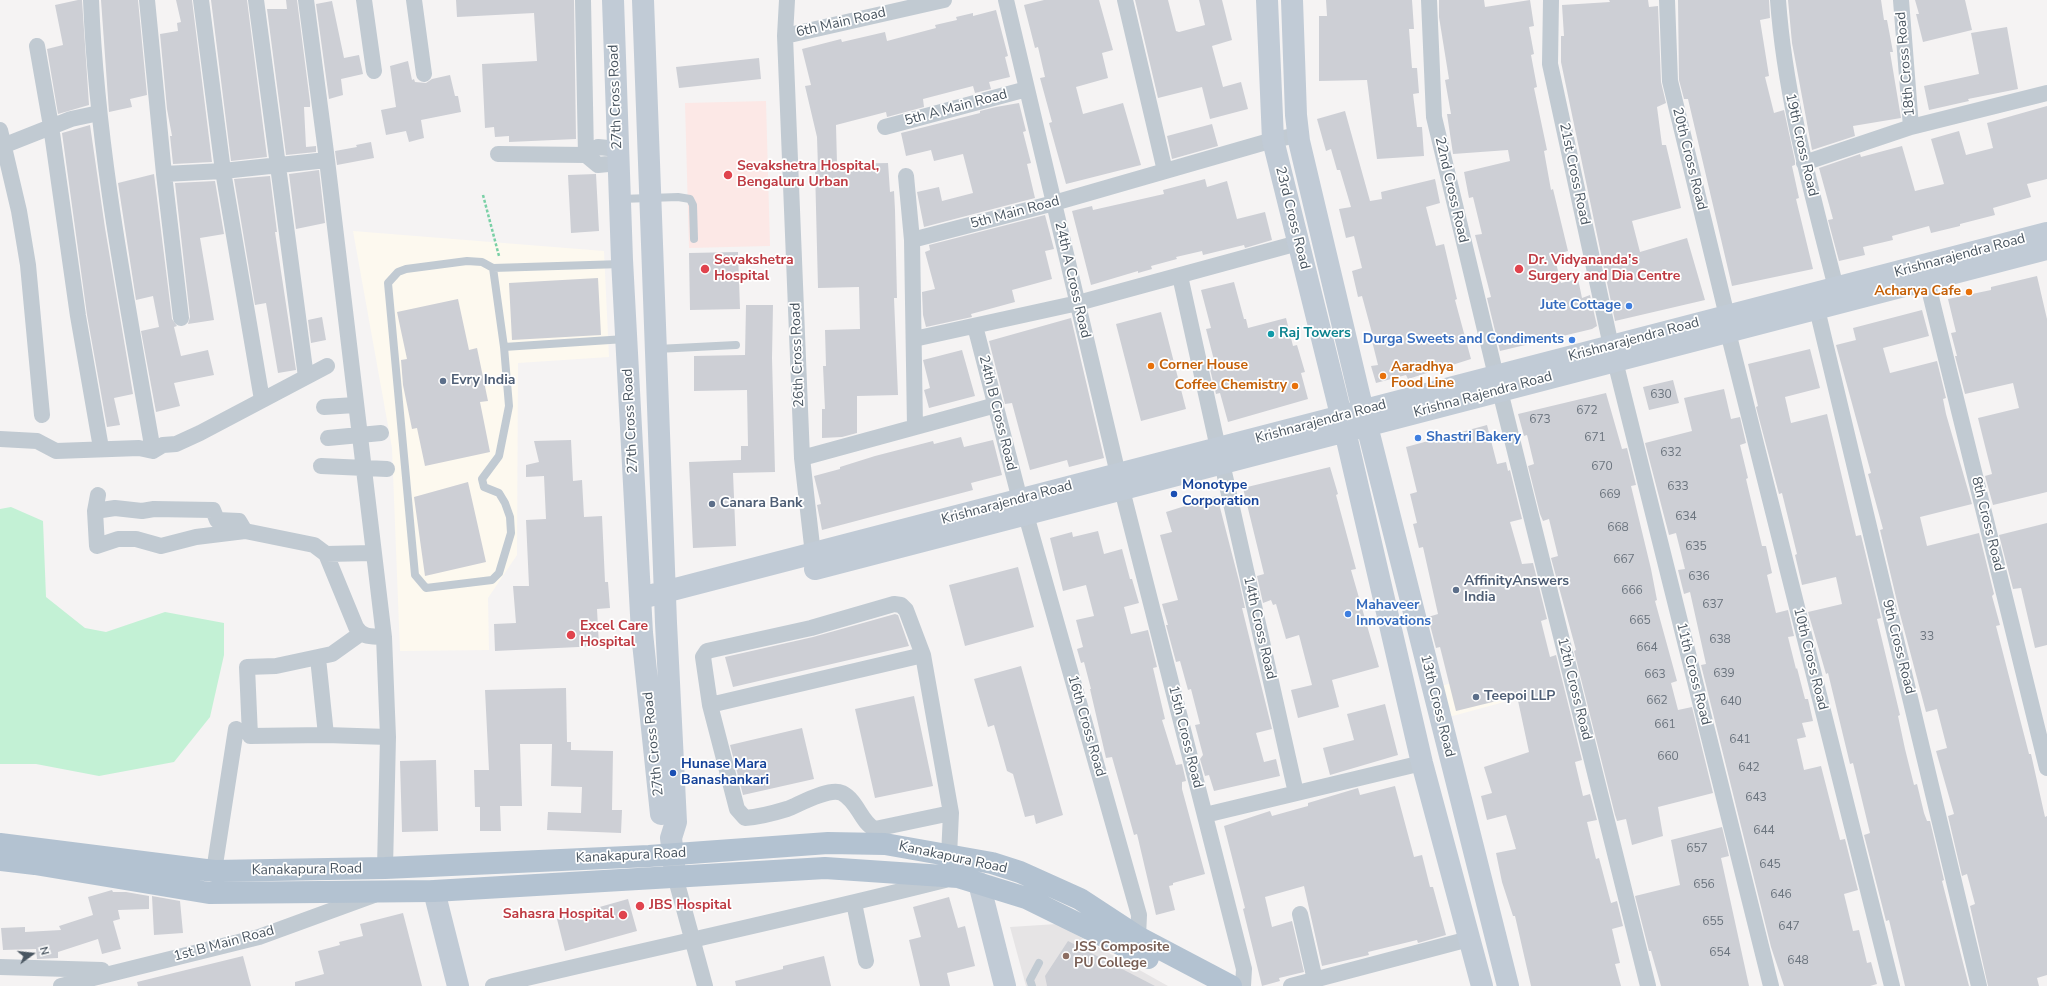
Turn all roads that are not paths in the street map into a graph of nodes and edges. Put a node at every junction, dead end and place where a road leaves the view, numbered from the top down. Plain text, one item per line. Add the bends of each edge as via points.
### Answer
1 (91, 0) edge
2 (147, 0) edge
3 (201, 0) edge
4 (256, 0) edge
5 (306, 0) edge
6 (364, 0) edge
7 (414, 0) edge
8 (583, 0) edge
9 (613, 0) edge
10 (643, 0) edge
11 (787, 0) edge
12 (944, 0) edge
13 (1006, 0) edge
14 (1125, 0) edge
15 (1267, 0) edge
16 (1292, 0) edge
17 (1429, 0) edge
18 (1551, 0) edge
19 (1667, 0) edge
20 (1778, 0) edge
21 (1901, 0) edge
22 (785, 36) junction
23 (37, 46) dead end
24 (374, 71) dead end
25 (424, 74) dead end
26 (1027, 89) junction
27 (2047, 93) edge
28 (99, 113) junction
29 (51, 126) junction
30 (885, 127) dead end
31 (1911, 127) junction
32 (0, 130) edge
33 (1298, 135) junction
34 (1273, 140) junction
35 (2, 146) edge
36 (498, 154) dead end
37 (586, 155) junction
38 (618, 156) junction
39 (327, 160) junction
40 (1804, 163) junction
41 (277, 165) junction
42 (223, 171) junction
43 (1164, 171) junction
44 (164, 174) junction
45 (906, 176) dead end
46 (650, 198) junction
47 (620, 199) junction
48 (1054, 203) junction
49 (2047, 233) edge
50 (694, 239) dead end
51 (912, 240) junction
52 (1298, 242) junction
53 (2047, 249) edge
54 (622, 264) junction
55 (497, 267) junction
56 (1180, 276) junction
57 (1927, 280) junction
58 (1836, 288) junction
59 (1078, 303) junction
60 (1817, 309) junction
61 (181, 318) dead end
62 (1728, 324) junction
63 (975, 326) junction
64 (626, 339) junction
65 (914, 339) junction
66 (736, 345) dead end
67 (504, 347) junction
68 (656, 349) junction
69 (1613, 354) junction
70 (327, 366) dead end
71 (306, 377) junction
72 (1498, 384) junction
73 (262, 400) junction
74 (355, 405) junction
75 (996, 405) junction
76 (324, 406) dead end
77 (42, 415) dead end
78 (1365, 418) junction
79 (1343, 424) junction
80 (915, 427) junction
81 (380, 433) dead end
82 (359, 434) junction
83 (328, 438) dead end
84 (0, 439) edge
85 (101, 448) junction
86 (152, 451) junction
87 (1220, 456) junction
88 (802, 458) junction
89 (321, 466) dead end
90 (363, 468) junction
91 (387, 469) dead end
92 (1120, 482) junction
93 (1023, 507) junction
94 (245, 530) junction
95 (373, 553) junction
96 (326, 554) junction
97 (814, 561) junction
98 (665, 600) junction
99 (641, 606) junction
100 (360, 634) junction
101 (384, 637) junction
102 (923, 655) junction
103 (318, 658) junction
104 (710, 705) junction
105 (236, 729) dead end
106 (326, 735) junction
107 (388, 737) junction
108 (1422, 763) junction
109 (2047, 768) edge
110 (1296, 793) junction
111 (951, 813) junction
112 (1205, 815) junction
113 (0, 844) edge
114 (672, 846) junction
115 (949, 856) junction
116 (0, 860) edge
117 (385, 868) junction
118 (214, 871) junction
119 (675, 876) junction
120 (958, 877) junction
121 (979, 883) junction
122 (384, 891) junction
123 (434, 891) junction
124 (854, 903) junction
125 (1300, 914) dead end
126 (1138, 937) junction
127 (694, 938) junction
128 (1469, 939) junction
129 (866, 961) dead end
130 (1039, 963) dead end
131 (0, 967) edge
132 (123, 971) junction
133 (1316, 980) junction
134 (61, 986) edge
135 (458, 986) edge
136 (492, 986) edge
137 (705, 986) edge
138 (1005, 986) edge
139 (1032, 986) edge
140 (1198, 986) edge
141 (1231, 986) edge
142 (1243, 986) edge
143 (1291, 986) edge
144 (1482, 986) edge
145 (1508, 986) edge
146 (1648, 986) edge
147 (1771, 986) edge
148 (1892, 986) edge
149 (1979, 986) edge

1 - 28 street via 93,57
2 - 44 street
3 - 42 street
4 - 41 street
5 - 39 street
6 - 24 street
7 - 25 street
8 - 37 street
9 - 38 main road, 27th Cross Road
10 - 46 main road, 27th Cross Road
11 - 22 street, 26th Cross Road
12 - 22 street, 6th Main Road
13 - 26 street, 24th A Cross Road
14 - 43 street
15 - 34 main road, 23rd Cross Road
16 - 33 main road, 23rd Cross Road
17 - 72 street, 22nd Cross Road via 1434,117
18 - 69 street, 21st Cross Road via 1550,64
19 - 62 street, 20th Cross Road via 1670,81
20 - 40 street, 19th Cross Road via 1786,77
21 - 31 street, 18th Cross Road
22 - 88 street, 26th Cross Road
23 - 29 street
26 - 30 street, 5th A Main Road
26 - 48 street, 24th A Cross Road
27 - 31 street
28 - 29 street
28 - 86 street via 107,182
29 - 35 street
29 - 85 street via 78,316
31 - 40 street
32 - 35 street
33 - 34 street, 5th Main Road
33 - 78 main road, 23rd Cross Road
34 - 43 street, 5th Main Road
34 - 52 main road, 23rd Cross Road
35 - 77 street via 19,211 28,265
36 - 37 street
37 - 38 street via 598,165
38 - 47 main road, 27th Cross Road
39 - 41 street
39 - 74 street
40 - 58 street, 19th Cross Road
41 - 42 street
41 - 71 street
42 - 44 street
42 - 73 street
43 - 48 street, 5th Main Road
44 - 61 street
45 - 51 street
46 - 47 lane
46 - 50 lane via 690,199
46 - 68 main road, 27th Cross Road
47 - 54 main road, 27th Cross Road
48 - 51 street, 5th Main Road
48 - 59 street, 24th A Cross Road
49 - 58 main road, Krishnarajendra Road
51 - 65 street
52 - 56 street
52 - 79 main road, 23rd Cross Road
53 - 57 main road, Krishna Rajendra Road
54 - 55 lane
54 - 64 main road, 27th Cross Road
55 - 67 lane
55 - 67 lane via 482,262 467,262 406,269 398,272 388,283 416,575 426,588 492,580 499,573 511,533 510,517 499,493 484,487 482,478 499,456 510,406
56 - 59 street
56 - 87 street, 14th Cross Road
57 - 60 main road, Krishna Rajendra Road
57 - 109 street, 8th Cross Road
58 - 62 main road, Krishnarajendra Road
59 - 63 street
59 - 92 street, 24th A Cross Road
60 - 62 main road, Krishna Rajendra Road
60 - 149 street, 9th Cross Road
62 - 69 main road, Krishna Rajendra Road
62 - 148 street, 10th Cross Road
63 - 65 street
63 - 75 street, 24th B Cross Road
64 - 67 lane
64 - 99 main road, 27th Cross Road
65 - 80 street
66 - 68 lane
68 - 98 main road, 27th Cross Road
69 - 72 main road, Krishna Rajendra Road
69 - 147 street, 11th Cross Road
70 - 71 street
71 - 73 street
72 - 78 main road, Krishna Rajendra Road
72 - 146 street, 12th Cross Road
73 - 86 street via 200,434
74 - 76 street
74 - 82 street
75 - 80 street
75 - 93 street, 24th B Cross Road
78 - 79 main road, Krishnarajendra Road
78 - 145 main road, 13th Cross Road
79 - 87 main road, Krishnarajendra Road
79 - 108 main road, 13th Cross Road
80 - 88 street
81 - 82 street
82 - 83 street
82 - 90 street
84 - 85 street via 37,441 56,451 96,451
85 - 86 street via 147,448
87 - 92 main road, Krishnarajendra Road
87 - 110 street, 14th Cross Road
88 - 97 street, 26th Cross Road
89 - 90 street
90 - 91 street
90 - 95 street
92 - 93 main road, Krishnarajendra Road
92 - 112 street, 15th Cross Road
93 - 97 main road, Krishnarajendra Road
93 - 126 street, 16th Cross Road via 1139,915
94 - 94 street via 239,521 217,520 213,510 142,511 96,503 97,546 118,539 136,539 162,546 196,537
94 - 96 street via 314,545
95 - 96 street
95 - 101 street
96 - 100 street
97 - 98 main road, Krishnarajendra Road
98 - 99 main road, Krishnarajendra Road
98 - 114 main road, 27th Cross Road via 676,822
99 - 114 main road, 27th Cross Road via 662,825
100 - 101 street
100 - 103 street via 332,654
101 - 107 street
102 - 104 street
102 - 104 street via 906,610 901,605 894,604 811,628 707,650 703,657
102 - 111 street
103 - 106 street
103 - 106 street via 276,666 247,667 250,736
104 - 111 street via 737,809 745,818 755,818 836,791 853,802 869,825 875,829
105 - 118 street
106 - 107 street
107 - 117 street
108 - 110 street
108 - 128 main road, 13th Cross Road
110 - 112 street
111 - 115 street
112 - 142 street, 15th Cross Road via 1244,969
113 - 118 main road, Kanakapura Road
114 - 115 main road, Kanakapura Road via 864,843 885,844
114 - 117 main road, Kanakapura Road
114 - 119 main road, 27th Cross Road
115 - 126 main road, Kanakapura Road via 992,863 1048,884 1080,899
116 - 122 main road, Kanakapura Road via 209,893
117 - 118 main road, Kanakapura Road
119 - 120 main road, Kanakapura Road via 826,868
119 - 123 main road, Kanakapura Road
119 - 127 street
120 - 121 main road, Kanakapura Road
120 - 124 street
121 - 138 main road
121 - 140 main road, Kanakapura Road via 1026,898 1065,916
122 - 123 main road, Kanakapura Road
122 - 132 street, 1st B Main Road via 259,937
123 - 135 main road
124 - 127 street
124 - 129 street
125 - 133 street
126 - 141 main road, Kanakapura Road
127 - 136 street
127 - 137 street
128 - 133 street
128 - 144 main road, 13th Cross Road
130 - 139 lane via 1030,980
131 - 132 street
132 - 134 street, 1st B Main Road
133 - 143 street

